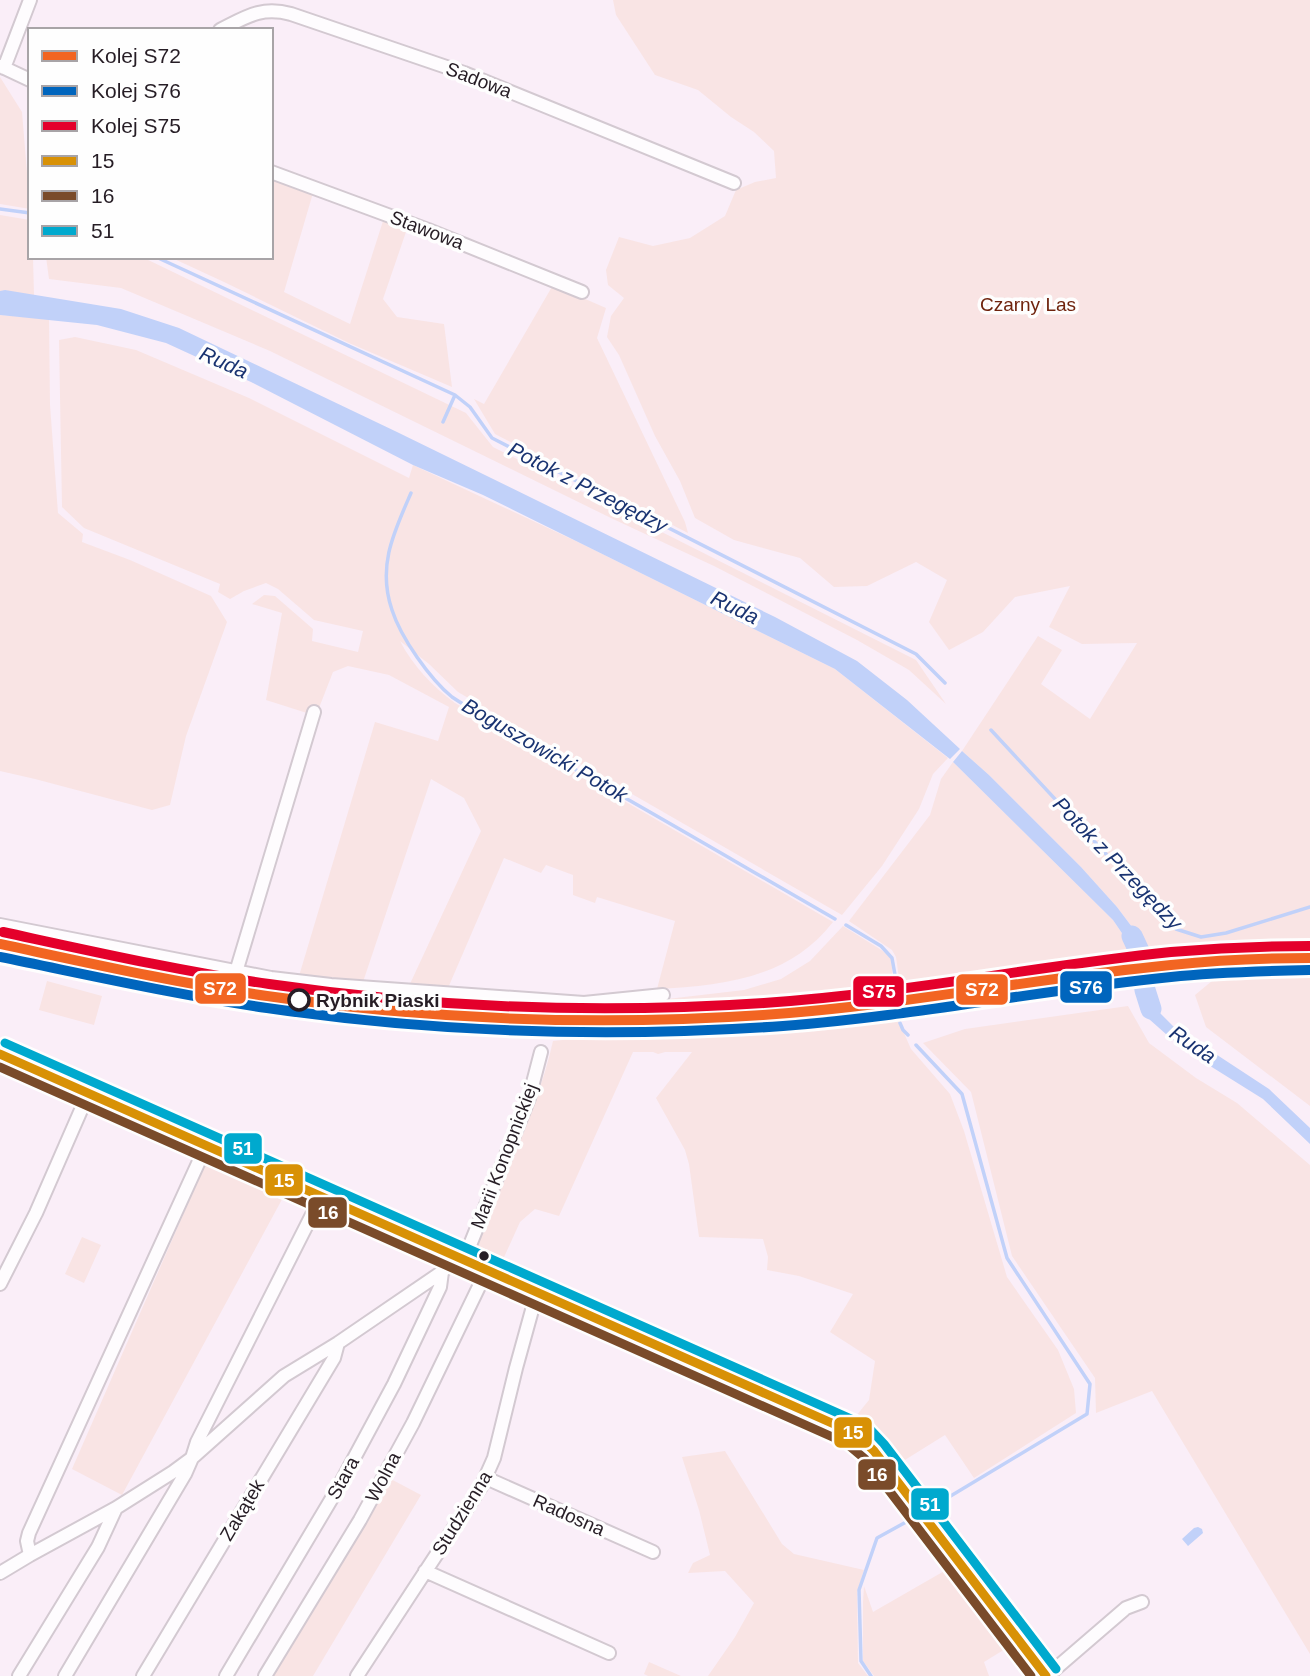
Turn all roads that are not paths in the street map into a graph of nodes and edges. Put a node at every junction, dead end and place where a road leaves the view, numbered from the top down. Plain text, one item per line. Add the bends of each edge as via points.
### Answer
1 (30, 0) edge
2 (224, 28) edge
3 (2, 67) edge
4 (28, 79) edge
5 (273, 173) edge
6 (734, 183) dead end
7 (582, 292) dead end
8 (314, 712) dead end
9 (0, 925) edge
10 (236, 972) junction
11 (663, 995) dead end
12 (541, 1052) dead end
13 (0, 1054) edge
14 (88, 1094) junction
15 (206, 1146) junction
16 (321, 1197) junction
17 (461, 1258) junction
18 (487, 1270) junction
19 (442, 1272) junction
20 (0, 1284) edge
21 (537, 1292) junction
22 (338, 1343) junction
23 (192, 1458) junction
24 (486, 1478) junction
25 (116, 1508) junction
26 (653, 1552) dead end
27 (30, 1555) junction
28 (425, 1571) junction
29 (0, 1573) edge
30 (1142, 1602) dead end
31 (608, 1653) dead end
32 (19, 1676) edge
33 (65, 1676) edge
34 (143, 1676) edge
35 (226, 1676) edge
36 (265, 1676) edge
37 (357, 1676) edge
38 (1046, 1676) edge

1 - 3 street
2 - 6 street, Sadowa via 261,11 291,14 464,74
3 - 4 street
5 - 7 street, Stawowa
8 - 10 street
9 - 10 street
10 - 11 street via 331,985 561,1002
12 - 17 street, Marii Konopnickiej via 529,1098
13 - 14 street
14 - 15 street
14 - 20 street
15 - 16 street
15 - 27 street via 29,1533
16 - 17 street
16 - 23 street
17 - 18 street
17 - 19 street, Stara
18 - 21 street
18 - 36 street, Wolna via 367,1508
19 - 22 street, Stara
19 - 35 street, Stara via 440,1287 394,1384
21 - 24 street, Studzienna
21 - 38 street via 860,1437
22 - 23 street, Stara via 284,1376
22 - 34 street, Zakątek via 334,1358
23 - 25 street, Stara
23 - 33 street
24 - 26 street, Radosna
24 - 28 street, Studzienna
25 - 27 street, Stara
25 - 32 street via 99,1547
27 - 29 street, Stara
28 - 31 street
28 - 37 street, Studzienna
30 - 38 street via 1126,1608

